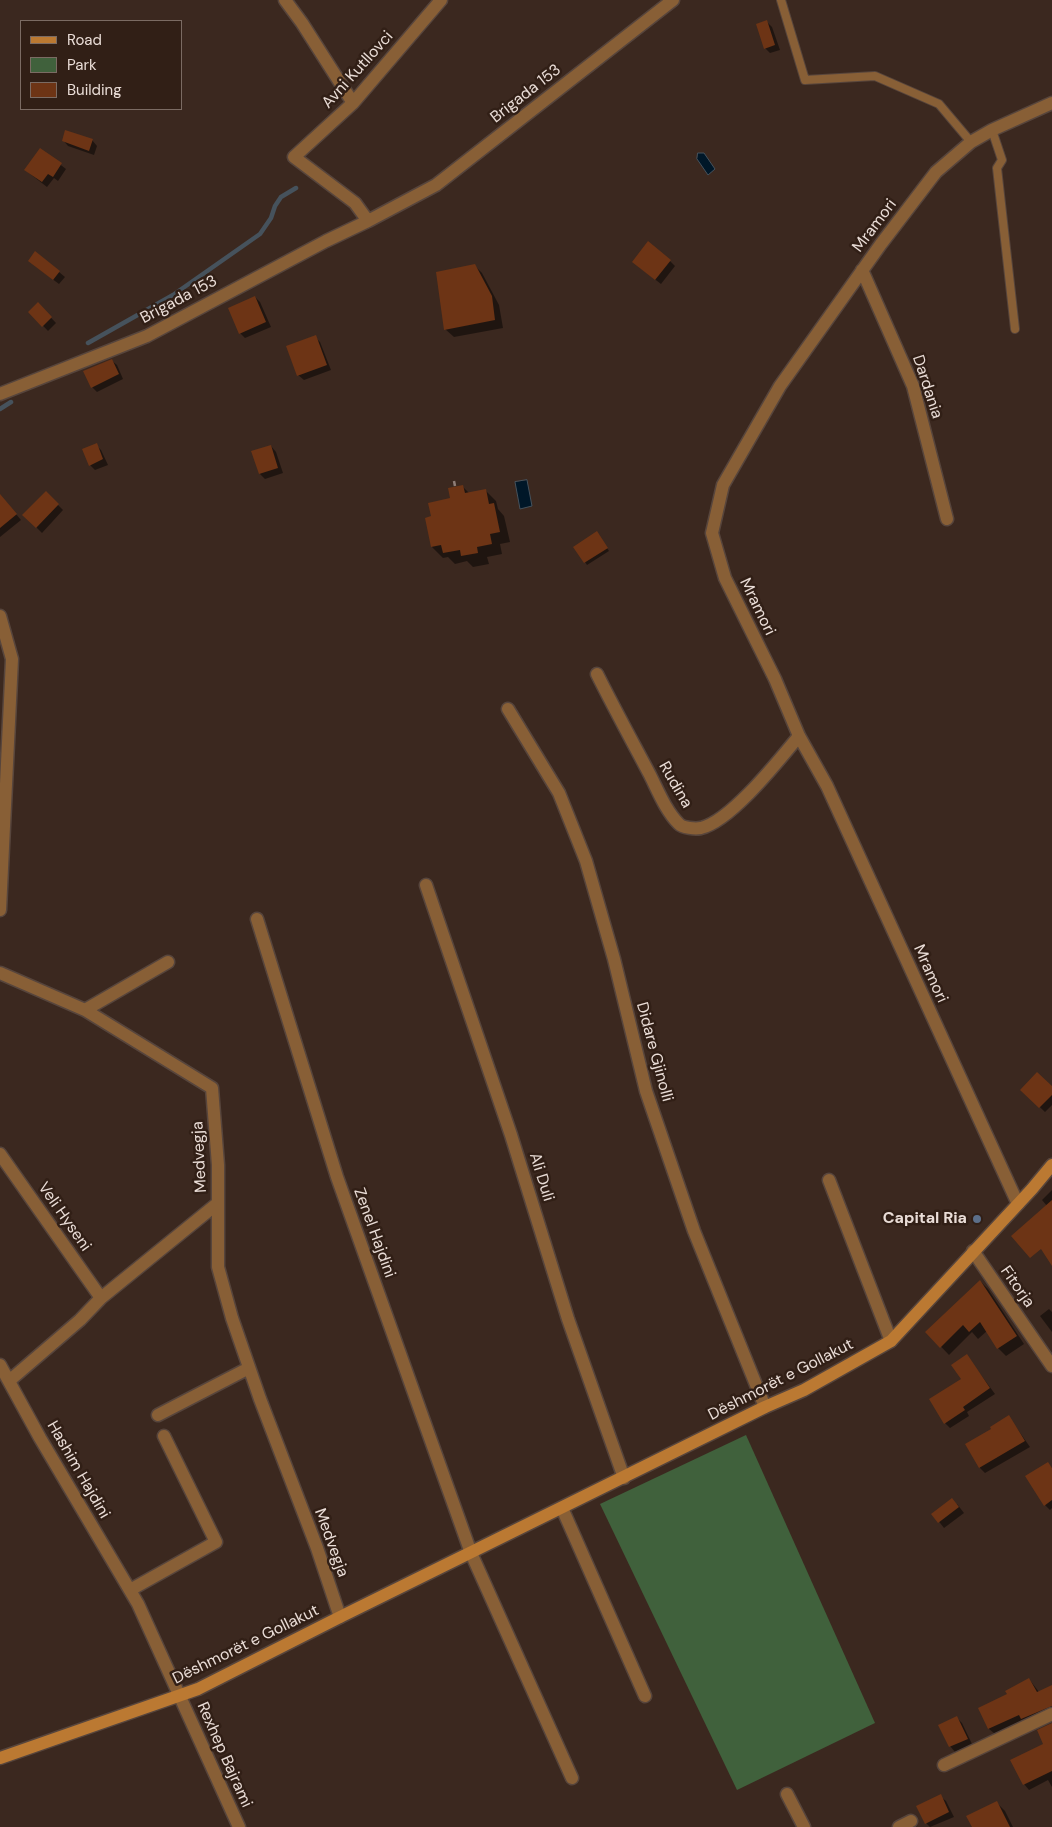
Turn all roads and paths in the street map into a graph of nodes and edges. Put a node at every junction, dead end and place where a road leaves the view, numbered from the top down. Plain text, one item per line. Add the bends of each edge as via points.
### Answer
1 (285, 0) edge
2 (441, 0) edge
3 (673, 0) edge
4 (782, 0) edge
5 (353, 103) junction
6 (1052, 103) edge
7 (992, 130) junction
8 (971, 142) junction
9 (368, 221) junction
10 (862, 270) junction
11 (1015, 329) dead end
12 (0, 394) edge
13 (454, 481) dead end
14 (455, 486) dead end
15 (947, 519) dead end
16 (0, 616) edge
17 (597, 674) dead end
18 (508, 710) dead end
19 (799, 736) junction
20 (426, 885) dead end
21 (0, 910) edge
22 (258, 919) dead end
23 (168, 962) dead end
24 (0, 973) edge
25 (85, 1010) junction
26 (0, 1154) edge
27 (1052, 1164) edge
28 (829, 1180) dead end
29 (218, 1203) junction
30 (1018, 1204) junction
31 (973, 1252) junction
32 (101, 1298) junction
33 (891, 1341) junction
34 (1050, 1358) edge
35 (0, 1365) edge
36 (249, 1368) junction
37 (9, 1381) junction
38 (765, 1407) junction
39 (158, 1415) dead end
40 (164, 1436) dead end
41 (624, 1478) junction
42 (562, 1508) junction
43 (471, 1553) junction
44 (130, 1590) junction
45 (340, 1617) junction
46 (180, 1696) junction
47 (645, 1696) dead end
48 (1052, 1714) edge
49 (0, 1758) edge
50 (944, 1765) dead end
51 (572, 1778) dead end
52 (787, 1794) dead end
53 (911, 1821) dead end
54 (238, 1827) edge
55 (804, 1827) edge
56 (899, 1827) edge

1 - 5 street
2 - 5 street, Avni Kutllovci
3 - 9 street, Brigada 153 via 436,185
4 - 8 lane via 805,80 875,76 939,104
5 - 9 street, Avni Kutllovci via 294,157 355,203
6 - 7 street, Mramori
7 - 8 street, Mramori
7 - 11 lane via 1002,160 997,168
8 - 10 street, Mramori via 936,172
9 - 12 street, Brigada 153 via 147,336
10 - 15 street, Dardania via 913,386
10 - 19 street, Mramori via 780,386 723,485 712,533 725,578
13 - 14 path
16 - 21 street via 12,659
17 - 19 street, Rudina via 665,803 680,825 689,828 715,822 733,808
18 - 38 street, Didare Gjinolli via 558,793 586,861 646,1091 694,1231
19 - 30 street, Mramori via 827,786
20 - 41 street, Ali Duli via 511,1136 568,1319
22 - 43 street, Zenel Hajdini via 337,1177
23 - 25 street
24 - 25 street, Medvegja
25 - 29 street, Medvegja via 212,1088
26 - 32 street, Veli Hyseni
27 - 30 street, Dëshmorët e Gollakut
28 - 33 street
29 - 32 street
29 - 36 street, Medvegja via 218,1267
30 - 31 street, Dëshmorët e Gollakut
31 - 33 street, Dëshmorët e Gollakut
31 - 34 street, Fitorja
32 - 37 street
33 - 38 street, Dëshmorët e Gollakut via 804,1390
35 - 37 street, Hashim Hajdini
36 - 39 street
36 - 45 street, Medvegja
37 - 44 street, Hashim Hajdini
38 - 41 street, Dëshmorët e Gollakut
40 - 44 street via 216,1542
41 - 42 street, Dëshmorët e Gollakut
42 - 43 street, Dëshmorët e Gollakut
42 - 47 street
43 - 45 street, Dëshmorët e Gollakut
43 - 51 street
44 - 46 street, Hashim Hajdini
45 - 46 street, Dëshmorët e Gollakut
46 - 49 street, Dëshmorët e Gollakut
46 - 54 street, Rexhep Bajrami
48 - 50 street
52 - 55 street
53 - 56 street

